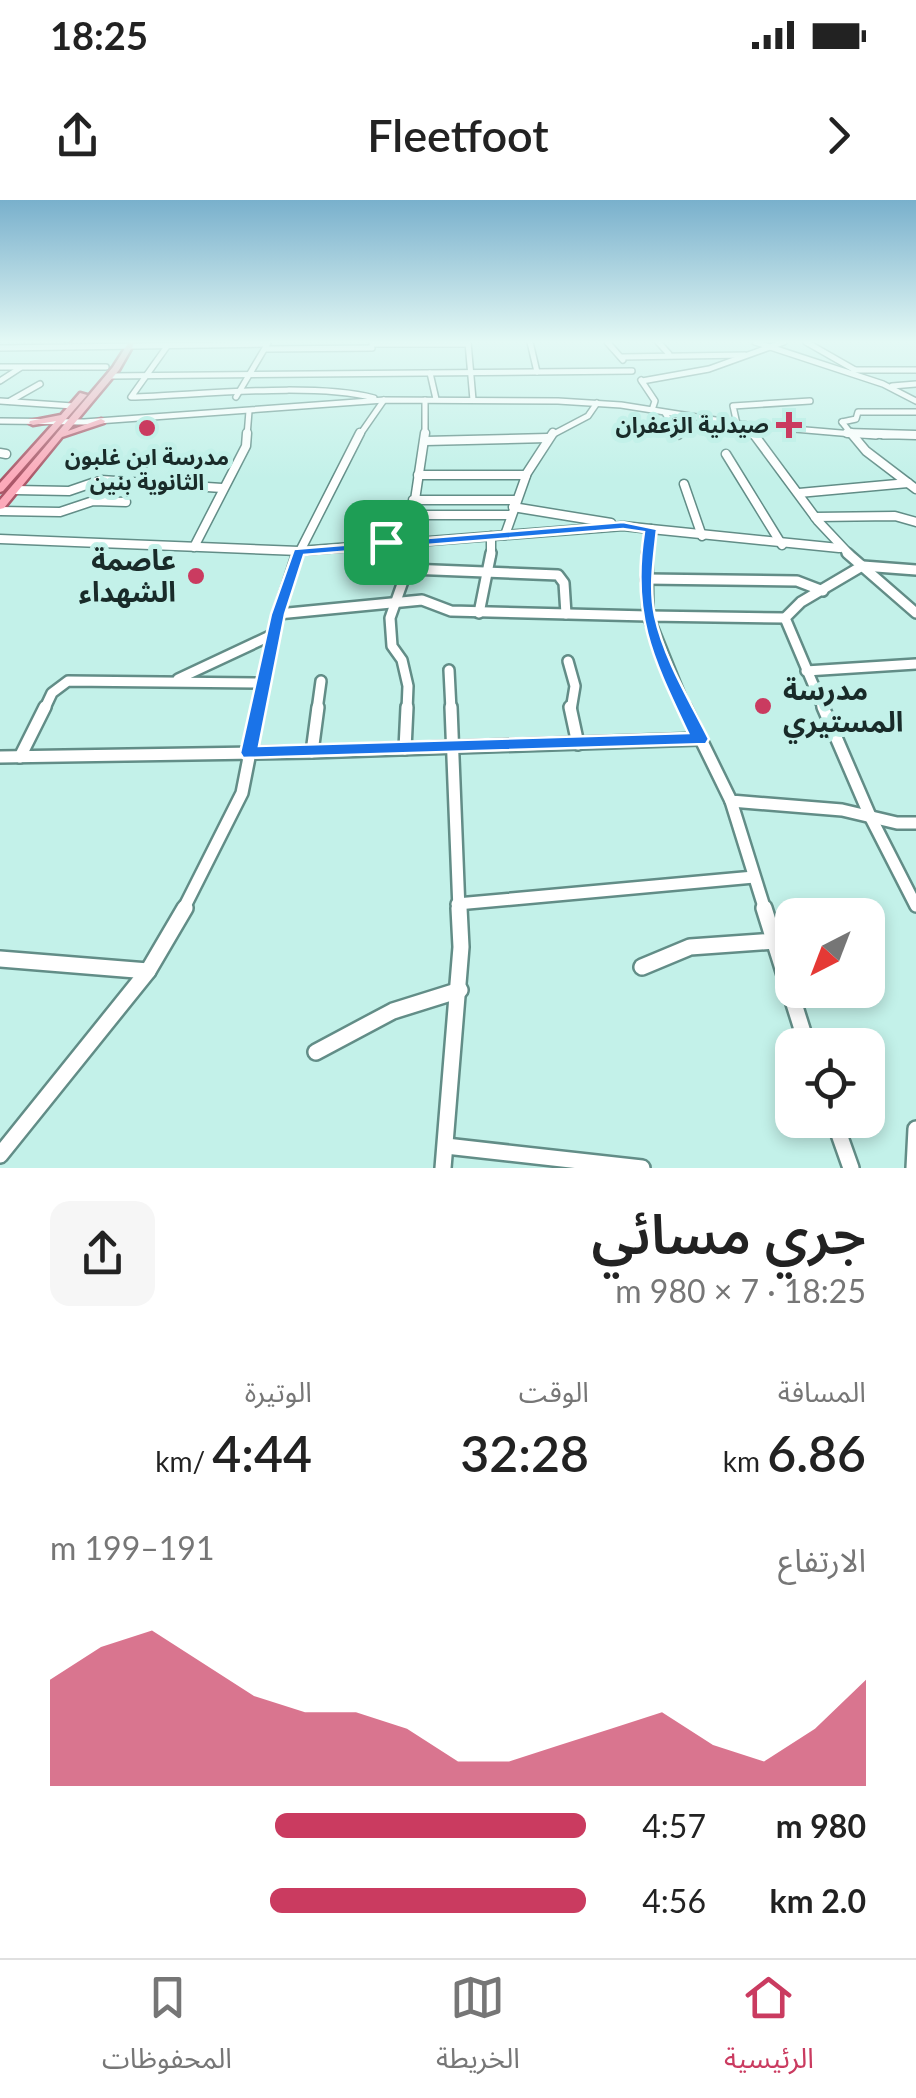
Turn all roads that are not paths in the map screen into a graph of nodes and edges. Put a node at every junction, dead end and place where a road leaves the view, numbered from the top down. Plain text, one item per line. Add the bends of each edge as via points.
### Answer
1 (35, 387) edge
2 (94, 387) edge
3 (138, 387) edge
4 (242, 387) edge
5 (433, 387) edge
6 (472, 387) edge
7 (646, 387) edge
8 (891, 387) edge
9 (801, 393) dead end
10 (236, 397) junction
11 (653, 399) junction
12 (382, 400) junction
13 (424, 400) junction
14 (436, 400) junction
15 (473, 400) junction
16 (0, 401) edge
17 (916, 401) edge
18 (9, 402) junction
19 (597, 402) junction
20 (621, 405) junction
21 (643, 408) junction
22 (652, 410) junction
23 (249, 411) junction
24 (664, 412) junction
25 (916, 412) edge
26 (676, 414) junction
27 (69, 417) junction
28 (712, 420) junction
29 (0, 421) edge
30 (101, 421) junction
31 (33, 423) junction
32 (737, 424) junction
33 (754, 426) junction
34 (777, 427) junction
35 (48, 434) junction
36 (854, 434) junction
37 (916, 435) edge
38 (60, 436) junction
39 (679, 436) dead end
40 (548, 438) junction
41 (754, 438) junction
42 (425, 441) junction
43 (726, 454) dead end
44 (526, 475) junction
45 (418, 476) junction
46 (684, 484) dead end
47 (908, 484) junction
48 (222, 488) dead end
49 (0, 489) edge
50 (15, 490) junction
51 (916, 490) edge
52 (798, 493) junction
53 (413, 500) junction
54 (126, 502) dead end
55 (513, 507) junction
56 (0, 509) edge
57 (411, 515) junction
58 (815, 517) junction
59 (916, 522) edge
60 (623, 526) junction
61 (651, 529) junction
62 (505, 535) junction
63 (491, 536) junction
64 (702, 536) junction
65 (0, 538) edge
66 (413, 540) junction
67 (782, 545) junction
68 (194, 547) junction
69 (839, 548) junction
70 (299, 551) junction
71 (862, 566) junction
72 (409, 569) junction
73 (490, 570) junction
74 (916, 570) edge
75 (646, 580) junction
76 (823, 591) junction
77 (394, 602) junction
78 (914, 608) edge
79 (479, 613) junction
80 (278, 614) junction
81 (566, 614) junction
82 (648, 616) junction
83 (785, 618) junction
84 (274, 634) junction
85 (568, 662) dead end
86 (916, 664) edge
87 (449, 670) dead end
88 (806, 671) junction
89 (172, 681) junction
90 (321, 681) dead end
91 (264, 684) junction
92 (700, 739) junction
93 (578, 744) junction
94 (453, 747) junction
95 (405, 749) junction
96 (312, 752) junction
97 (249, 753) junction
98 (20, 756) junction
99 (0, 757) edge
100 (732, 801) junction
101 (870, 816) junction
102 (916, 823) edge
103 (754, 877) junction
104 (457, 904) junction
105 (916, 906) edge
106 (775, 940) joint
107 (0, 959) edge
108 (642, 967) dead end
109 (148, 971) junction
110 (460, 990) junction
111 (316, 1052) dead end
112 (916, 1129) edge
113 (840, 1138) edge
114 (446, 1146) junction
115 (0, 1155) edge
116 (915, 1159) edge
117 (443, 1168) edge
118 (642, 1168) edge
119 (851, 1168) edge

1 - 18 street
2 - 27 main road
3 - 10 street via 131,397
4 - 10 street
5 - 14 street
6 - 15 street
7 - 11 street
8 - 17 street
9 - 32 street via 810,402 732,406
10 - 12 street via 355,393
11 - 20 street
11 - 21 street
11 - 22 street
11 - 26 street
12 - 13 street
12 - 23 street
12 - 70 street
13 - 14 street
13 - 42 street
14 - 15 street
15 - 19 street
16 - 18 street
18 - 27 street
19 - 20 street
19 - 40 street via 590,416
20 - 21 street
21 - 22 street
22 - 24 street
23 - 30 street
23 - 68 street via 246,446
24 - 26 street
24 - 39 street
25 - 36 street via 856,413 856,419 842,422
26 - 28 street
27 - 30 main road
27 - 31 main road
27 - 35 main road
27 - 38 main road
28 - 32 street
28 - 41 street
29 - 31 street
30 - 38 main road
31 - 35 main road
32 - 33 street
33 - 34 street
33 - 41 street
34 - 36 street
34 - 41 street
35 - 49 main road
36 - 37 street
36 - 47 street
38 - 50 main road
40 - 42 street
40 - 44 street
41 - 52 street
42 - 45 street
43 - 67 street
44 - 45 street
44 - 55 street
45 - 53 street
46 - 64 street
47 - 51 street
47 - 52 street
48 - 50 street via 100,480 69,491
50 - 56 main road
52 - 58 street
53 - 55 street
53 - 57 street
54 - 56 street via 60,512
55 - 57 street
55 - 60 street
55 - 62 street
57 - 66 street
58 - 59 street
58 - 69 street
60 - 61 street
60 - 62 street
61 - 64 street
61 - 75 street
62 - 63 street
63 - 66 street
63 - 73 street
64 - 67 street
65 - 68 street
66 - 70 street
66 - 72 street
67 - 69 street
68 - 70 street
69 - 71 street
70 - 80 street
71 - 74 street
71 - 76 street
71 - 78 street
72 - 73 street
72 - 77 street
73 - 79 street
73 - 81 street via 558,575
75 - 76 street via 797,581
75 - 82 street
76 - 83 street
77 - 79 street via 432,601 442,610
77 - 80 street
77 - 95 street via 392,646 408,686
79 - 81 street
80 - 84 street
81 - 82 street
82 - 83 street
82 - 92 street
83 - 88 street
84 - 89 street
84 - 91 street
85 - 93 street
86 - 88 street
87 - 94 street
88 - 101 street
89 - 91 street
89 - 98 street via 82,678 61,684
90 - 96 street
91 - 97 street
92 - 93 street
92 - 100 street
93 - 94 street
94 - 95 street
94 - 104 street
95 - 96 street
96 - 97 street
97 - 98 street
97 - 109 street via 236,809
98 - 99 street
100 - 101 street
100 - 103 street
101 - 102 street
101 - 105 street
103 - 104 street
103 - 106 street
104 - 110 street
106 - 108 street via 699,943 669,950
107 - 109 street
109 - 115 street
110 - 111 street via 393,1011
110 - 114 street
112 - 116 street
113 - 119 street
114 - 117 street
114 - 118 street

